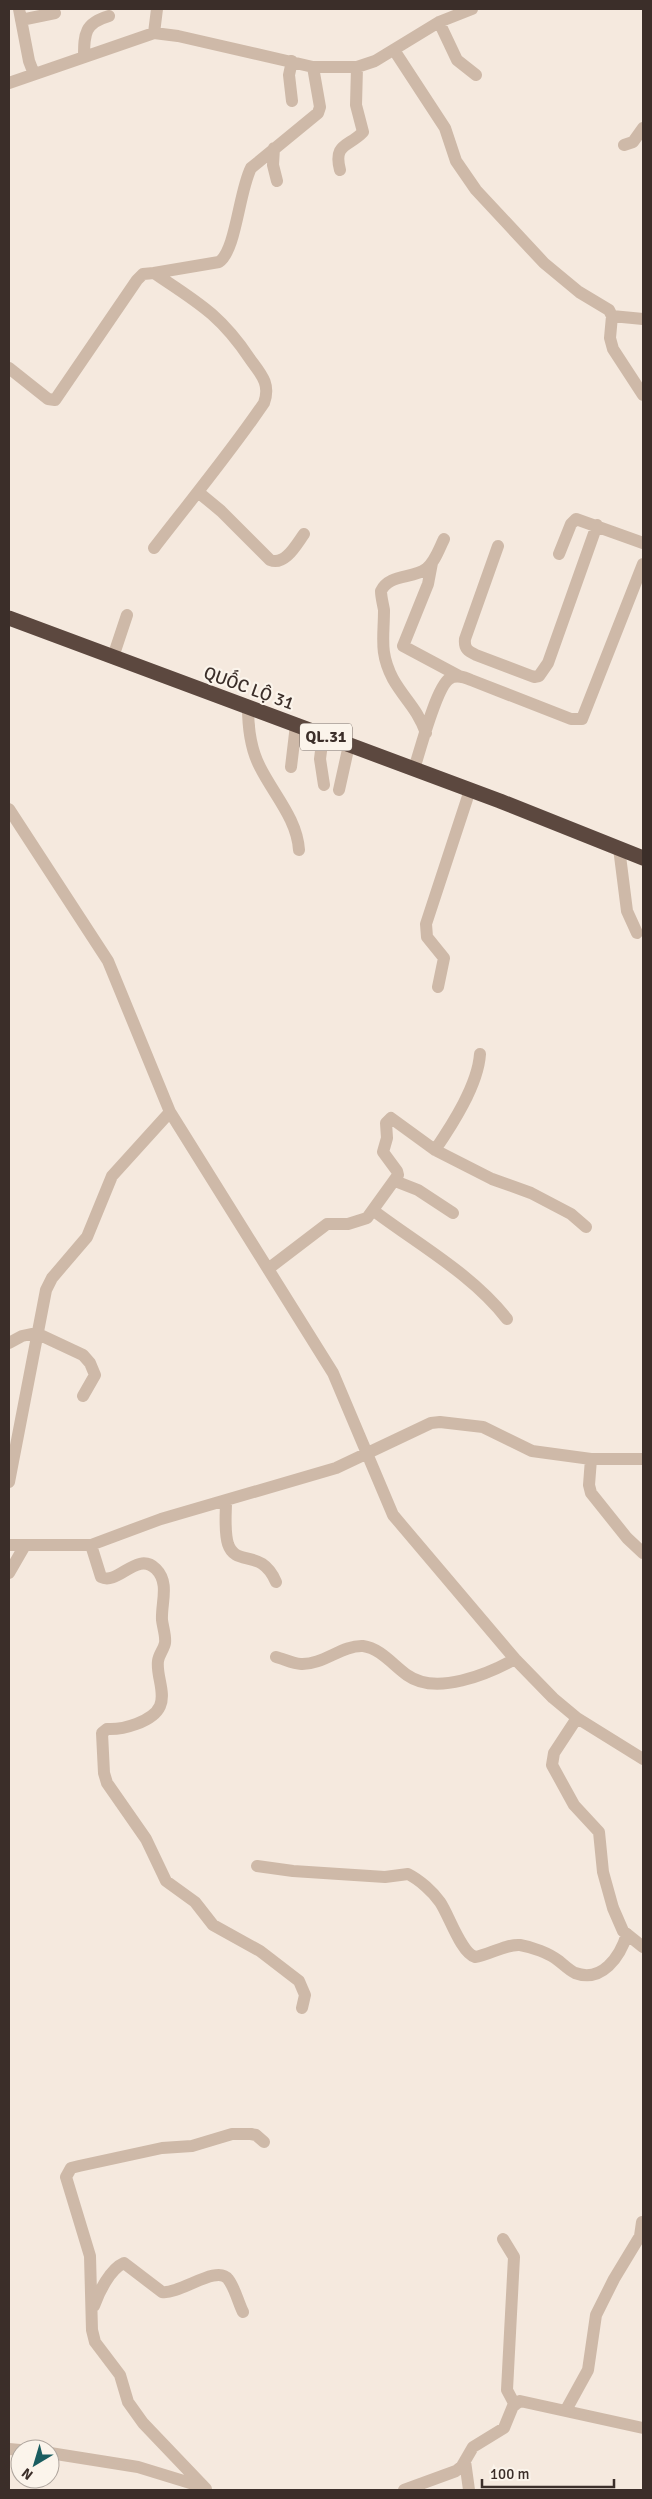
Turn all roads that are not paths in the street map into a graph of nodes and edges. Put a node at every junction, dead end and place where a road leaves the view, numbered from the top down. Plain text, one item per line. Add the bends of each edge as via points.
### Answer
1 (157, 9) edge
2 (472, 9) edge
3 (55, 13) dead end
4 (20, 14) edge
5 (109, 16) dead end
6 (439, 22) junction
7 (154, 33) junction
8 (394, 50) junction
9 (84, 57) junction
10 (292, 61) junction
11 (313, 67) junction
12 (357, 67) junction
13 (34, 74) junction
14 (476, 75) dead end
15 (9, 83) edge
16 (292, 101) dead end
17 (643, 128) edge
18 (624, 145) dead end
19 (274, 148) junction
20 (340, 170) dead end
21 (277, 181) dead end
22 (154, 273) junction
23 (612, 316) junction
24 (643, 319) edge
25 (9, 368) edge
26 (643, 396) edge
27 (198, 492) junction
28 (597, 525) junction
29 (304, 534) dead end
30 (444, 539) dead end
31 (643, 543) edge
32 (498, 546) dead end
33 (154, 548) dead end
34 (560, 554) dead end
35 (432, 563) junction
36 (642, 572) edge
37 (127, 616) dead end
38 (9, 618) edge
39 (113, 657) junction
40 (461, 677) junction
41 (248, 707) junction
42 (296, 725) junction
43 (426, 732) junction
44 (323, 735) junction
45 (349, 745) junction
46 (291, 767) dead end
47 (414, 769) junction
48 (324, 785) dead end
49 (339, 790) dead end
50 (470, 790) junction
51 (9, 809) edge
52 (619, 848) junction
53 (299, 850) dead end
54 (643, 858) edge
55 (637, 933) dead end
56 (438, 987) dead end
57 (480, 1054) dead end
58 (170, 1112) junction
59 (434, 1150) junction
60 (395, 1181) junction
61 (374, 1211) junction
62 (453, 1213) dead end
63 (586, 1227) dead end
64 (268, 1269) junction
65 (507, 1319) dead end
66 (36, 1333) junction
67 (9, 1343) edge
68 (83, 1396) dead end
69 (369, 1453) junction
70 (592, 1459) junction
71 (643, 1459) edge
72 (9, 1482) edge
73 (226, 1501) junction
74 (91, 1545) junction
75 (9, 1546) edge
76 (24, 1547) junction
77 (643, 1553) edge
78 (9, 1572) edge
79 (276, 1582) dead end
80 (276, 1657) dead end
81 (515, 1658) junction
82 (577, 1718) junction
83 (643, 1759) edge
84 (257, 1866) dead end
85 (627, 1934) junction
86 (643, 1947) edge
87 (302, 2008) dead end
88 (264, 2142) dead end
89 (642, 2222) edge
90 (503, 2239) dead end
91 (93, 2308) junction
92 (242, 2312) dead end
93 (515, 2405) junction
94 (566, 2410) junction
95 (643, 2428) edge
96 (60, 2455) edge
97 (465, 2461) junction
98 (207, 2490) edge
99 (404, 2490) edge
100 (469, 2490) edge

1 - 7 street
2 - 6 street
3 - 4 street
4 - 13 street
5 - 9 street via 92,23 86,30
6 - 8 street
6 - 14 street via 457,60
7 - 9 street
7 - 10 street
8 - 12 street
8 - 23 street via 445,128 456,161 476,190 544,264 579,292 603,304
9 - 13 street
10 - 11 street
10 - 16 street via 289,75
11 - 12 street
11 - 19 street via 320,107 318,113
12 - 20 street via 356,105 363,132 341,148 338,155
13 - 15 street
17 - 18 street via 633,142
19 - 21 street via 273,165
19 - 22 street via 251,168 245,180 230,247 224,259
22 - 25 street via 143,274 137,280 55,400 48,399
22 - 27 street via 216,315 239,340 267,386 264,403
23 - 24 street
23 - 26 street via 610,338 613,349
27 - 29 street via 270,560 282,560
27 - 33 street
28 - 31 street
28 - 32 street via 548,663 539,676 476,656 464,646
28 - 34 street via 574,520
30 - 35 street
35 - 40 street via 428,584 403,646
35 - 43 street via 421,572 388,582 381,591 384,608 381,640 388,668 418,712
36 - 40 street via 582,719 570,719
37 - 39 street
38 - 39 highway, QUỐC LỘ 31 / QL.31
39 - 41 highway, QUỐC LỘ 31 / QL.31
40 - 43 street via 447,680
41 - 42 highway, QUỐC LỘ 31 / QL.31
41 - 53 street via 248,727 254,754 294,826
42 - 44 highway, QUỐC LỘ 31 / QL.31
42 - 46 street
43 - 47 street
44 - 45 highway, QUỐC LỘ 31 / QL.31
44 - 48 street via 320,759
45 - 47 highway, QUỐC LỘ 31 / QL.31
45 - 49 street
47 - 50 highway, QUỐC LỘ 31 / QL.31
50 - 52 highway, QUỐC LỘ 31 / QL.31
50 - 56 street via 426,924 427,937 444,958
51 - 58 street via 108,961
52 - 54 highway, QUỐC LỘ 31 / QL.31
52 - 55 street via 627,911
57 - 59 street via 479,1065 466,1094
58 - 64 street
58 - 66 street via 112,1176 87,1237 49,1284
59 - 60 street via 389,1119 383,1152 397,1171
59 - 63 street via 492,1179 531,1193 571,1214
60 - 61 street
60 - 62 street via 418,1190
61 - 64 street via 367,1218 348,1224 327,1224
61 - 65 street via 464,1276
64 - 69 street via 333,1372
66 - 67 street
66 - 68 street via 71,1348 90,1363 95,1375
66 - 72 street
69 - 70 street via 422,1426 440,1422 483,1427 532,1451
69 - 73 street via 336,1468
69 - 81 street via 396,1520
70 - 71 street
70 - 77 street via 589,1485 592,1492 627,1538
73 - 74 street via 161,1519
73 - 79 street via 230,1548 241,1558 263,1562
74 - 76 street
74 - 87 street via 99,1573 104,1578 144,1563 159,1571 164,1584 162,1619 165,1640 158,1660 161,1703 154,1714 129,1727 106,1729 102,1733 107,1783 146,1839 166,1881 195,1902 213,1925 260,1951 299,1981 306,1995
75 - 76 street
76 - 78 street
80 - 81 street via 302,1664 318,1662 355,1646 367,1647 412,1679 427,1682 470,1679
81 - 82 street
82 - 83 street
82 - 85 street via 551,1762 574,1805 599,1832 604,1878 616,1916
84 - 85 street via 385,1877 408,1874 440,1902 466,1952 474,1957 519,1945 554,1957 574,1972 594,1975 615,1960
85 - 86 street
88 - 91 street via 251,2134 232,2134 192,2146 162,2148 71,2168 66,2181 88,2244
89 - 94 street via 640,2236 596,2315 588,2370
90 - 93 street via 514,2257 507,2390
91 - 92 street via 104,2286 124,2263 162,2292 169,2293 199,2280 224,2275
91 - 98 street via 95,2342 120,2375 128,2402 143,2423
93 - 94 street via 525,2401
93 - 97 street via 504,2428 473,2447
94 - 95 street
96 - 98 street via 138,2467
97 - 99 street via 450,2475
97 - 100 street

